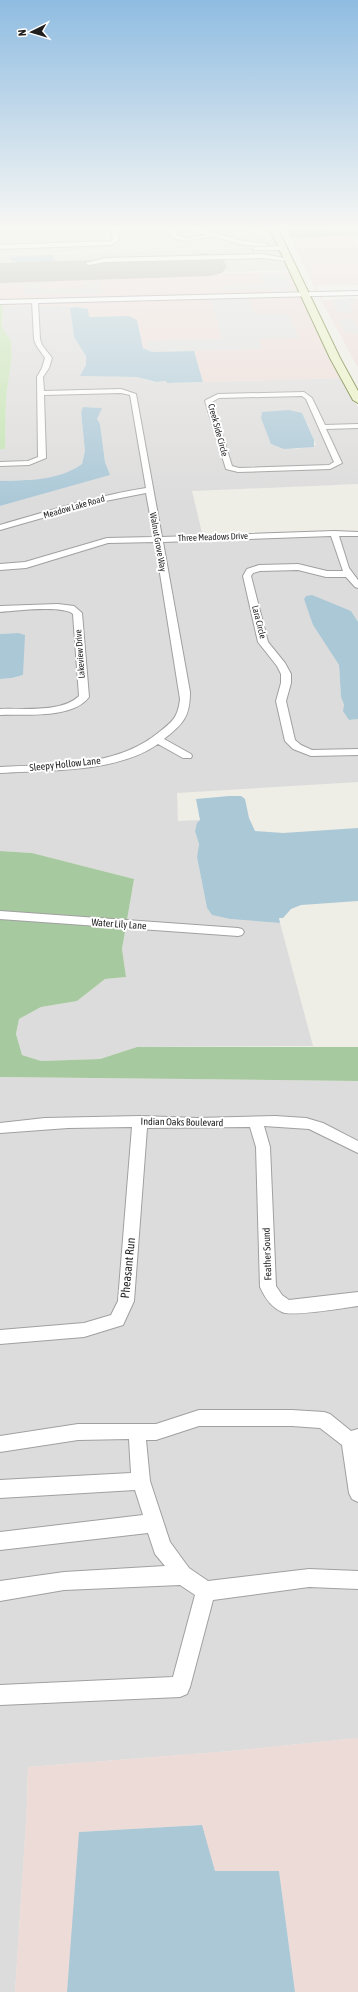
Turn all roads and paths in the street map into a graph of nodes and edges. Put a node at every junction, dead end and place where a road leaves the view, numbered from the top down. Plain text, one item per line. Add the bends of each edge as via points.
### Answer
1 (36, 318) edge
2 (317, 318) edge
3 (329, 337) junction
4 (347, 361) dead end
5 (40, 394) junction
6 (358, 400) edge
7 (358, 426) edge
8 (322, 427) junction
9 (0, 464) edge
10 (150, 490) junction
11 (0, 528) edge
12 (358, 529) edge
13 (334, 533) junction
14 (358, 534) edge
15 (158, 539) junction
16 (0, 567) edge
17 (348, 574) junction
18 (358, 585) edge
19 (0, 609) edge
20 (0, 712) edge
21 (159, 740) junction
22 (358, 752) edge
23 (128, 755) joint
24 (187, 756) dead end
25 (0, 770) edge
26 (0, 916) edge
27 (238, 932) dead end
28 (140, 1121) junction
29 (256, 1122) junction
30 (0, 1128) edge
31 (358, 1148) edge
32 (358, 1299) edge
33 (0, 1337) edge
34 (137, 1431) junction
35 (354, 1439) edge
36 (0, 1444) edge
37 (141, 1481) junction
38 (0, 1489) edge
39 (358, 1493) edge
40 (155, 1523) junction
41 (0, 1541) edge
42 (182, 1575) junction
43 (358, 1580) edge
44 (0, 1591) edge
45 (206, 1591) junction
46 (0, 1695) edge

1 - 5 street via 37,340 47,352 49,359 40,377
2 - 3 main road
3 - 4 main road via 337,344
3 - 6 main road
5 - 9 street via 42,458 29,464
5 - 10 street, Walnut Grove Way via 121,391 133,394
7 - 8 street
8 - 8 street, Creek Side Circle via 338,463 334,466 238,470 227,464 208,401 218,396 304,394 309,398
10 - 11 street, Meadow Lake Road via 100,499
10 - 15 street, Walnut Grove Way
12 - 13 street, Three Meadows Drive
13 - 14 street, Three Meadows Drive
13 - 15 street, Three Meadows Drive
13 - 17 street
15 - 16 street, Three Meadows Drive via 107,541 26,565
15 - 21 street, Walnut Grove Way via 185,692 185,706 179,720
17 - 18 street
17 - 22 street, Lara Circle via 326,574 312,569 291,567 259,568 250,571 248,576 263,642 282,665 286,674 281,701 290,741 297,747 311,752
19 - 20 street, Lakeview Drive via 70,608 77,613 84,697 81,702 65,709
21 - 23 street, Walnut Grove Way
21 - 24 street
23 - 25 street, Sleepy Hollow Lane via 74,765
26 - 27 street, Water Lily Lane
28 - 29 street, Indian Oaks Boulevard
28 - 30 street, Indian Oaks Boulevard via 26,1124
28 - 33 street, Pheasant Run via 126,1301 117,1320 84,1330
29 - 31 street, Indian Oaks Boulevard via 308,1123
29 - 32 street, Feather Sound via 263,1146 268,1287 276,1300 287,1307
34 - 35 street via 156,1432 199,1418 292,1418 324,1420
34 - 36 street via 78,1432
34 - 37 street
35 - 39 street
37 - 38 street
37 - 40 street
40 - 41 street
40 - 42 street via 162,1547
42 - 44 street via 64,1581
42 - 45 street
43 - 45 street via 308,1578
45 - 46 street via 180,1687

